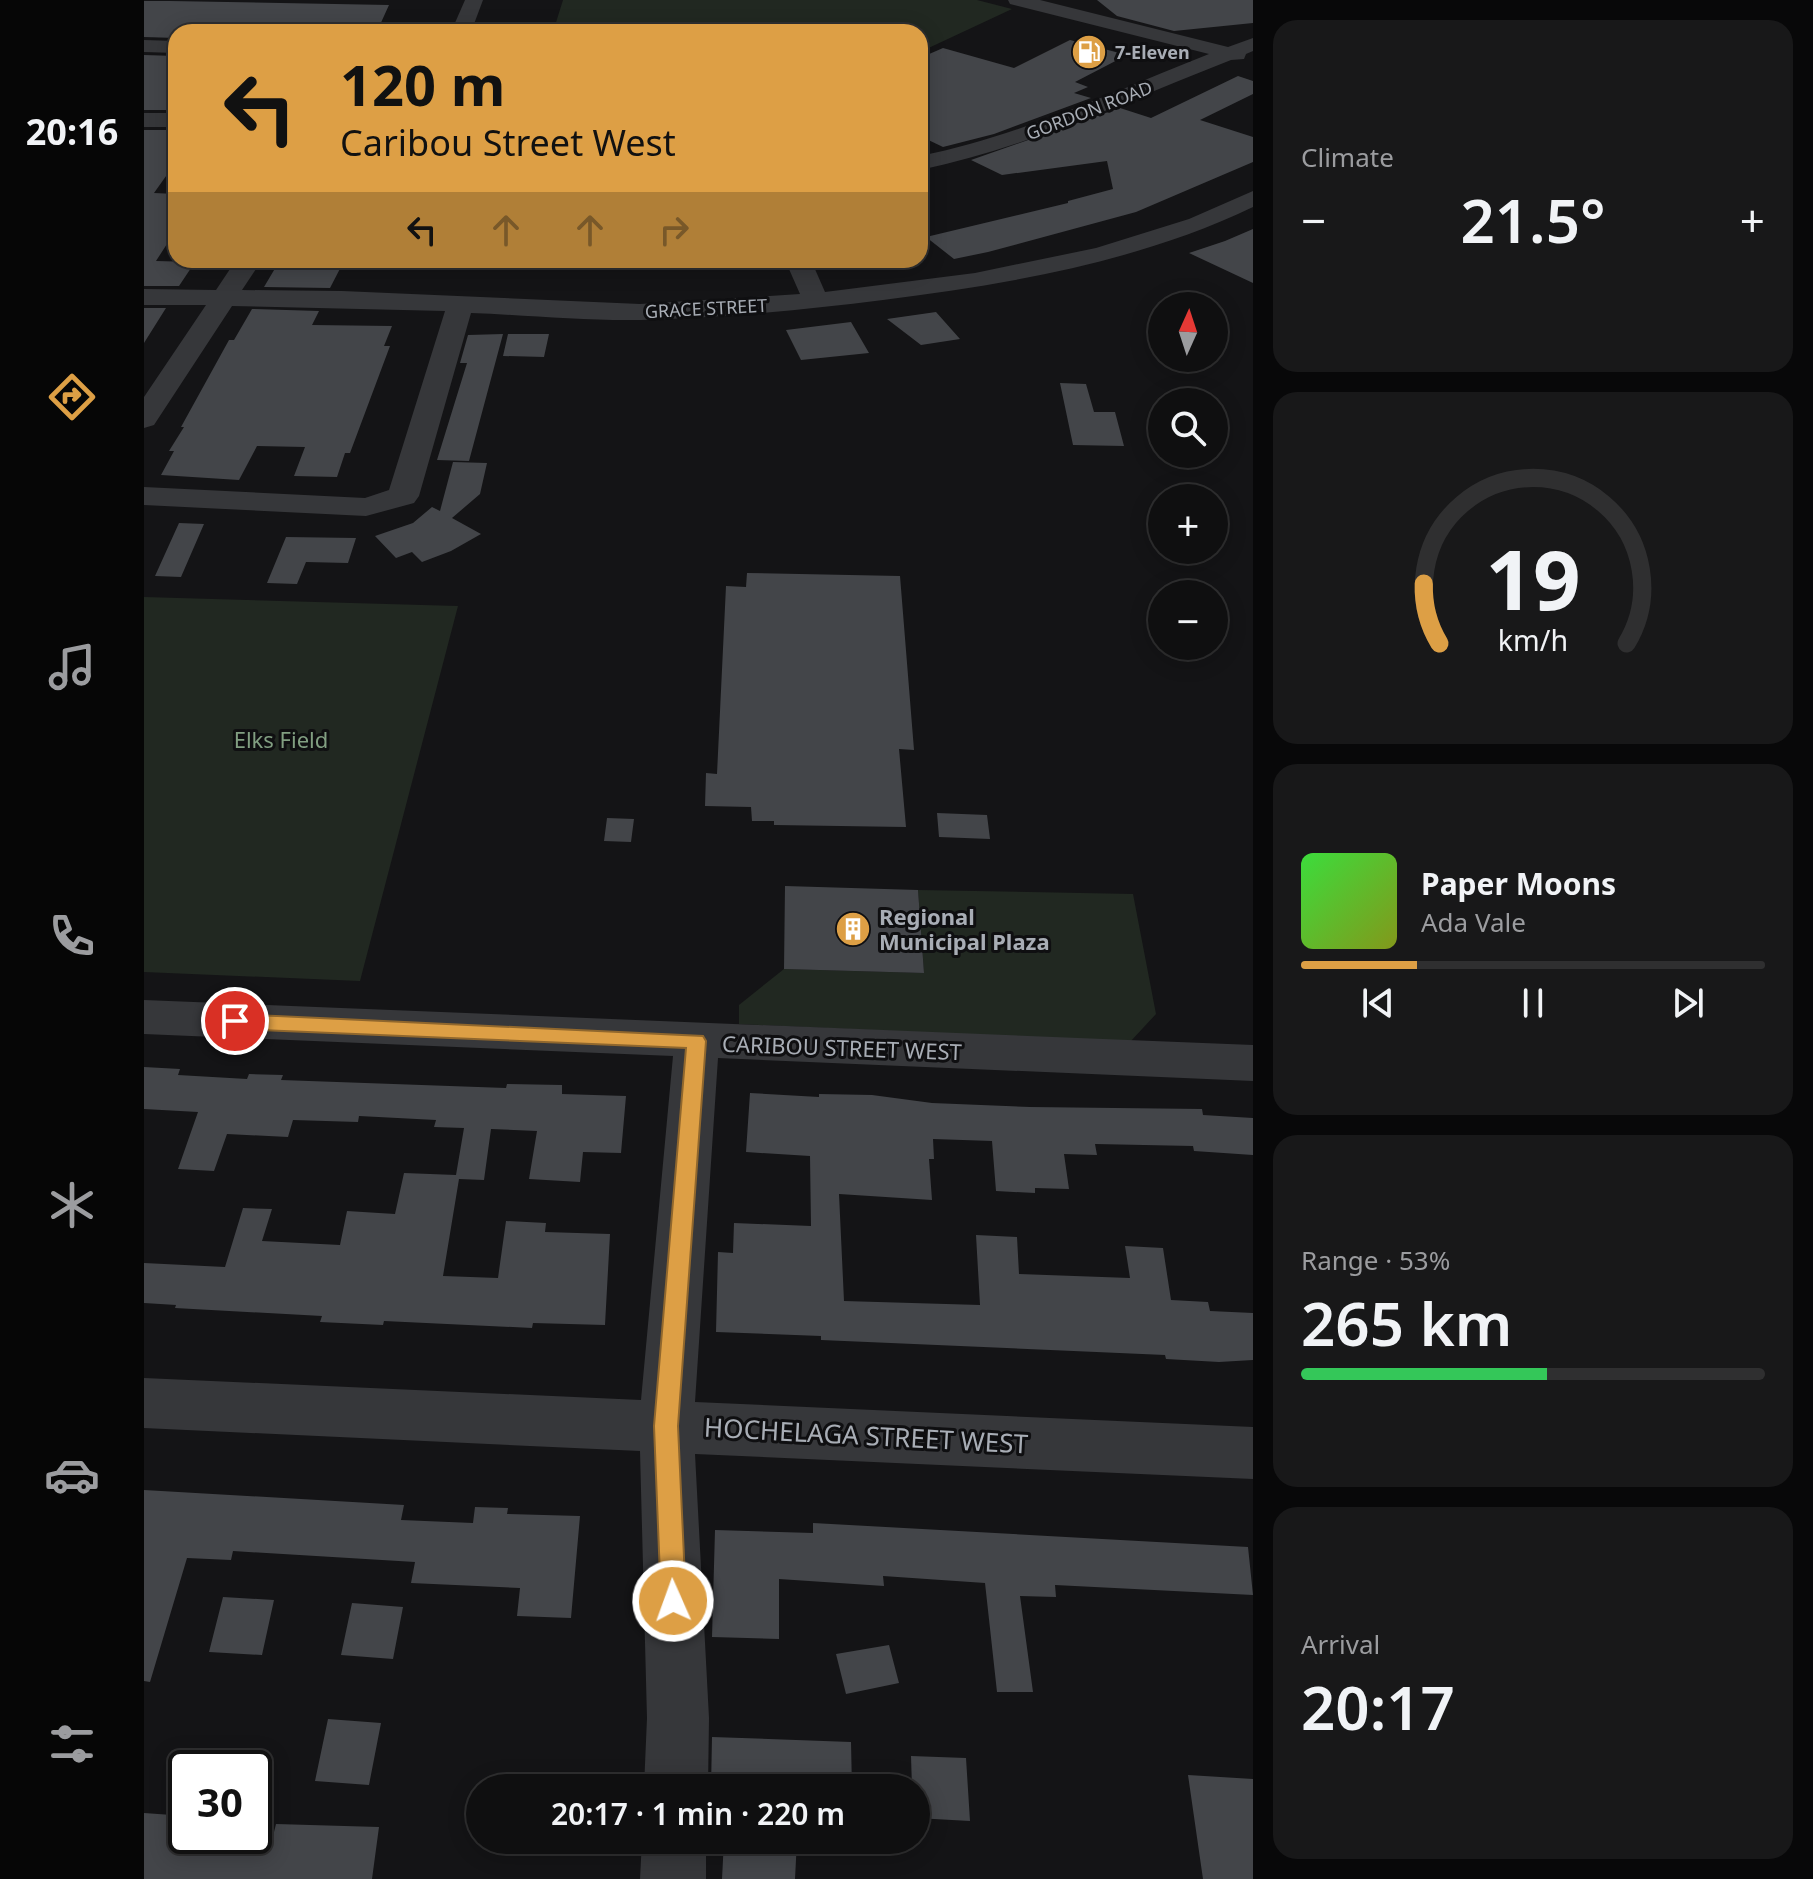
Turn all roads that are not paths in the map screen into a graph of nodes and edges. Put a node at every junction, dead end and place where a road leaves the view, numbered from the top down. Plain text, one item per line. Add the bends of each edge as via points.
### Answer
1 (474, 0) edge
2 (1017, 0) edge
3 (464, 24) edge
4 (1253, 44) edge
5 (144, 46) edge
6 (168, 47) edge
7 (1228, 53) junction
8 (1253, 60) edge
9 (144, 120) edge
10 (168, 120) edge
11 (928, 161) edge
12 (1253, 198) edge
13 (244, 268) edge
14 (802, 268) edge
15 (144, 297) edge
16 (223, 299) junction
17 (816, 301) junction
18 (460, 305) junction
19 (144, 419) edge
20 (144, 496) edge
21 (144, 1017) edge
22 (697, 1041) junction
23 (1253, 1063) edge
24 (144, 1403) edge
25 (666, 1426) junction
26 (1253, 1453) edge
27 (676, 1774) edge
28 (674, 1854) edge
29 (673, 1879) edge

1 - 3 street
2 - 7 street
4 - 7 street, GORDON ROAD
5 - 6 street
7 - 8 street
7 - 11 street, GORDON ROAD via 1096,110 1007,142
9 - 10 street
12 - 17 street, GRACE STREET via 1198,224 1101,254 975,281
13 - 16 street
14 - 17 street
15 - 16 street, GRACE STREET
16 - 18 street, GRACE STREET
16 - 19 street
17 - 18 street, GRACE STREET via 640,312
18 - 20 street via 403,496 366,507
21 - 22 street, CARIBOU STREET WEST
22 - 23 street, CARIBOU STREET WEST
22 - 25 street
24 - 25 street, HOCHELAGA STREET WEST
25 - 26 street, HOCHELAGA STREET WEST
25 - 27 street
28 - 29 street

